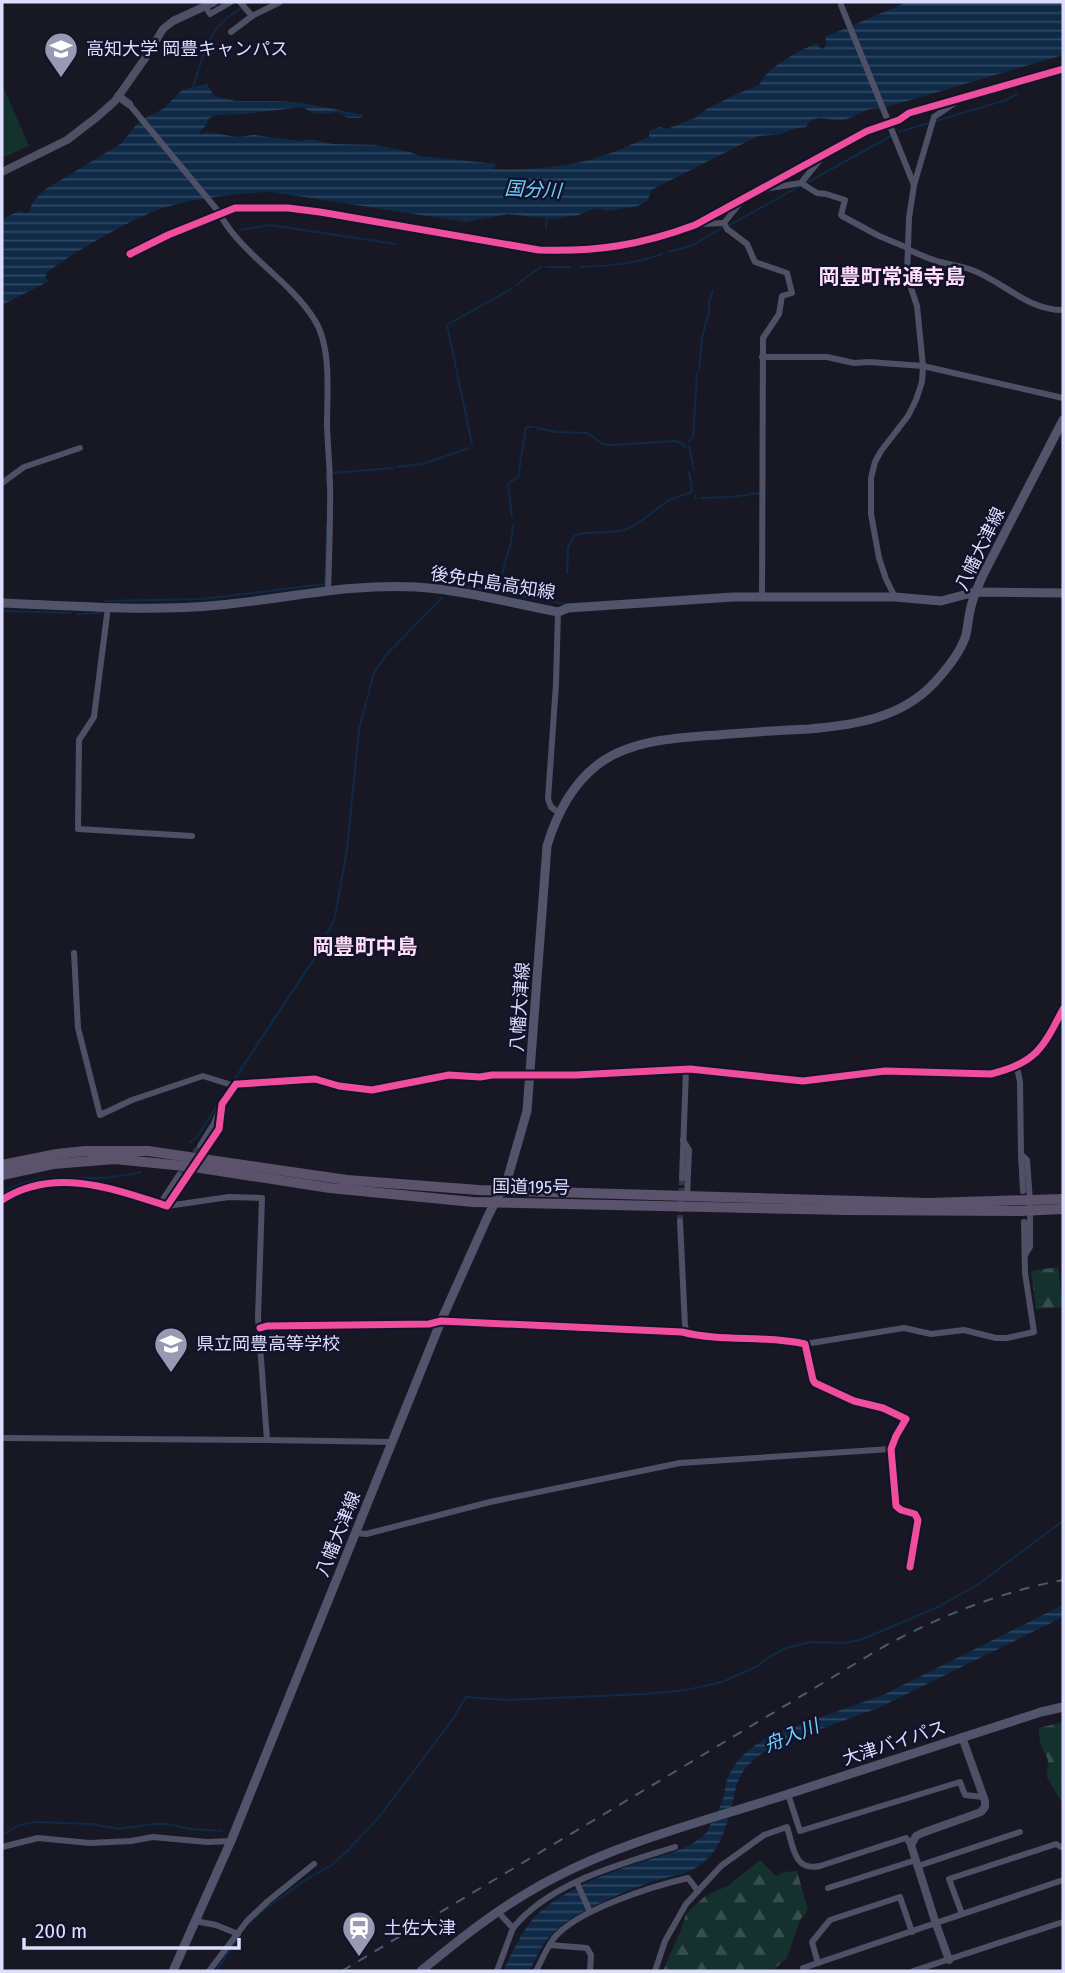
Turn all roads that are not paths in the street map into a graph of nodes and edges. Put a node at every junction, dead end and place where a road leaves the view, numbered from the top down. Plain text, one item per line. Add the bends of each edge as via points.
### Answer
1 (214, 2) edge
2 (231, 2) edge
3 (240, 2) edge
4 (280, 2) edge
5 (844, 4) edge
6 (205, 6) junction
7 (249, 13) junction
8 (231, 32) dead end
9 (1063, 69) edge
10 (118, 96) junction
11 (959, 100) junction
12 (130, 104) joint
13 (889, 121) junction
14 (824, 154) junction
15 (2, 172) edge
16 (801, 183) junction
17 (914, 185) junction
18 (759, 190) junction
19 (743, 199) junction
20 (219, 213) junction
21 (724, 223) junction
22 (695, 225) junction
23 (909, 249) junction
24 (130, 254) dead end
25 (1063, 310) edge
26 (762, 357) junction
27 (923, 366) junction
28 (1063, 398) edge
29 (1063, 420) edge
30 (80, 448) dead end
31 (2, 483) edge
32 (328, 592) junction
33 (975, 592) junction
34 (1063, 593) edge
35 (762, 596) junction
36 (895, 597) junction
37 (2, 604) edge
38 (108, 607) junction
39 (558, 612) junction
40 (559, 813) junction
41 (192, 836) dead end
42 (74, 953) dead end
43 (1063, 1009) edge
44 (1014, 1066) junction
45 (686, 1070) junction
46 (531, 1075) junction
47 (232, 1085) junction
48 (222, 1104) junction
49 (683, 1140) junction
50 (200, 1146) tunnel mouth
51 (1021, 1154) junction
52 (201, 1157) junction
53 (2, 1165) edge
54 (194, 1167) junction
55 (2, 1175) edge
56 (180, 1175) tunnel mouth
57 (682, 1178) tunnel mouth
58 (501, 1191) junction
59 (1023, 1191) dead end
60 (1063, 1199) edge
61 (2, 1200) edge
62 (687, 1201) junction
63 (495, 1202) junction
64 (164, 1205) junction
65 (1030, 1206) junction
66 (1063, 1209) edge
67 (680, 1222) tunnel mouth
68 (1024, 1222) dead end
69 (1026, 1255) junction
70 (441, 1321) junction
71 (260, 1328) junction
72 (687, 1334) junction
73 (805, 1344) junction
74 (2, 1438) edge
75 (267, 1440) junction
76 (393, 1443) junction
77 (891, 1449) junction
78 (355, 1533) junction
79 (910, 1567) dead end
80 (1063, 1707) edge
81 (962, 1737) junction
82 (788, 1794) junction
83 (983, 1797) junction
84 (1020, 1832) dead end
85 (231, 1841) junction
86 (911, 1845) junction
87 (675, 1846) dead end
88 (2, 1847) edge
89 (1063, 1848) edge
90 (917, 1863) junction
91 (314, 1864) dead end
92 (1063, 1880) edge
93 (578, 1885) junction
94 (828, 1888) dead end
95 (698, 1891) junction
96 (589, 1911) junction
97 (498, 1912) junction
98 (962, 1914) junction
99 (195, 1921) junction
100 (1063, 1922) edge
101 (936, 1924) junction
102 (513, 1928) junction
103 (912, 1932) junction
104 (238, 1934) junction
105 (550, 1945) junction
106 (949, 1960) junction
107 (818, 1963) junction
108 (173, 1971) edge
109 (209, 1971) edge
110 (421, 1971) edge
111 (497, 1971) edge
112 (536, 1971) edge
113 (590, 1971) edge
114 (655, 1971) edge
115 (804, 1971) edge
116 (913, 1971) edge

1 - 6 street
2 - 6 street via 210,14
3 - 7 street
4 - 7 street
5 - 13 street
6 - 10 street via 163,29
7 - 8 street
9 - 11 street
10 - 12 street
10 - 15 street via 67,140
11 - 13 street
11 - 17 street via 934,117
12 - 20 street
13 - 14 street
13 - 17 street
14 - 16 street
14 - 18 street
16 - 18 street
16 - 23 street via 817,193 845,200 842,216
17 - 23 street
18 - 19 street
19 - 21 street
19 - 22 street
20 - 22 street via 235,208 288,208 571,251 608,249
20 - 24 street
20 - 32 street via 243,245 288,286 314,318 323,338 331,503
21 - 22 street
21 - 26 street via 747,244 755,262 789,276 792,293 782,296 778,316 763,337
23 - 25 street via 971,269 1043,307
23 - 27 street via 907,276 917,306
26 - 27 street via 827,357
26 - 35 street
27 - 28 street
27 - 36 street via 916,400 881,451 871,478 871,514 879,558
29 - 33 main road, 八幡大津線
30 - 31 street via 24,467
32 - 38 main road, 後免中島高知線 via 220,605
32 - 39 main road, 後免中島高知線 via 417,587
33 - 34 main road, 後免中島高知線
33 - 36 main road, 後免中島高知線 via 941,601
33 - 40 main road, 八幡大津線 via 965,638 956,655 934,683 895,712 849,724 636,746 596,765
35 - 36 main road, 後免中島高知線
35 - 39 main road, 後免中島高知線
37 - 38 main road, 後免中島高知線
38 - 41 street via 94,717 79,740 78,829
39 - 40 street via 548,799
40 - 46 main road, 八幡大津線 via 547,846
42 - 47 street via 78,1028 100,1115 203,1076
43 - 44 street via 1039,1051
44 - 45 street via 985,1075 885,1071 803,1081
44 - 51 street via 1020,1082
45 - 46 street
45 - 49 street
46 - 47 street via 449,1075 372,1090 307,1078
46 - 58 main road, 八幡大津線 via 524,1126
47 - 48 street
48 - 50 street
48 - 52 street via 219,1129
49 - 57 street
49 - 62 street via 689,1150
51 - 59 street
51 - 65 street via 1027,1160
52 - 53 highway, 国道195号 via 85,1151
52 - 54 street
52 - 58 highway, 国道195号 via 347,1180
54 - 55 highway, 国道195号 via 94,1160
54 - 63 highway, 国道195号 via 377,1194
54 - 64 street
56 - 64 street
58 - 62 highway, 国道195号
58 - 63 main road, 八幡大津線
60 - 65 highway, 国道195号
61 - 64 street via 42,1185 87,1183
62 - 63 highway, 国道195号
62 - 65 highway, 国道195号
63 - 70 main road, 八幡大津線
64 - 71 street via 262,1198
65 - 66 highway, 国道195号
65 - 69 street
67 - 72 street
68 - 69 street
69 - 73 street via 1034,1332 996,1338 964,1330 931,1334 904,1328
70 - 71 street
70 - 72 street
70 - 76 main road, 八幡大津線
71 - 75 street
72 - 73 street
73 - 77 street via 815,1383 906,1419
74 - 75 street
75 - 76 street
76 - 78 main road, 八幡大津線
77 - 78 street via 680,1463
77 - 79 street via 896,1506 918,1520
78 - 85 main road, 八幡大津線
80 - 81 main road, 大津バイパス
81 - 82 main road, 大津バイパス
81 - 83 street
82 - 83 street via 800,1831 960,1782 965,1795
82 - 97 main road, 大津バイパス via 590,1861
83 - 86 street via 981,1812 922,1833
84 - 90 street
85 - 88 street via 153,1837 90,1843 38,1838
85 - 99 main road, 八幡大津線
86 - 90 street
86 - 95 street via 906,1838 809,1868 800,1863 787,1827 764,1835 722,1866
87 - 93 street via 617,1865
89 - 98 street via 1056,1844 949,1879
90 - 94 street
90 - 101 street
91 - 104 street via 268,1901
92 - 98 street
93 - 96 street
93 - 102 street via 536,1905
95 - 96 street via 688,1878
95 - 114 street via 665,1941
96 - 105 street via 561,1930
97 - 102 street
97 - 110 main road
98 - 101 street
99 - 104 street
99 - 108 main road, 八幡大津線
100 - 106 street
101 - 103 street
101 - 106 street
102 - 111 street
103 - 107 street
103 - 107 street via 900,1897 830,1920 811,1942
104 - 109 street
105 - 112 street
105 - 113 street via 587,1948
106 - 116 street
107 - 115 street

